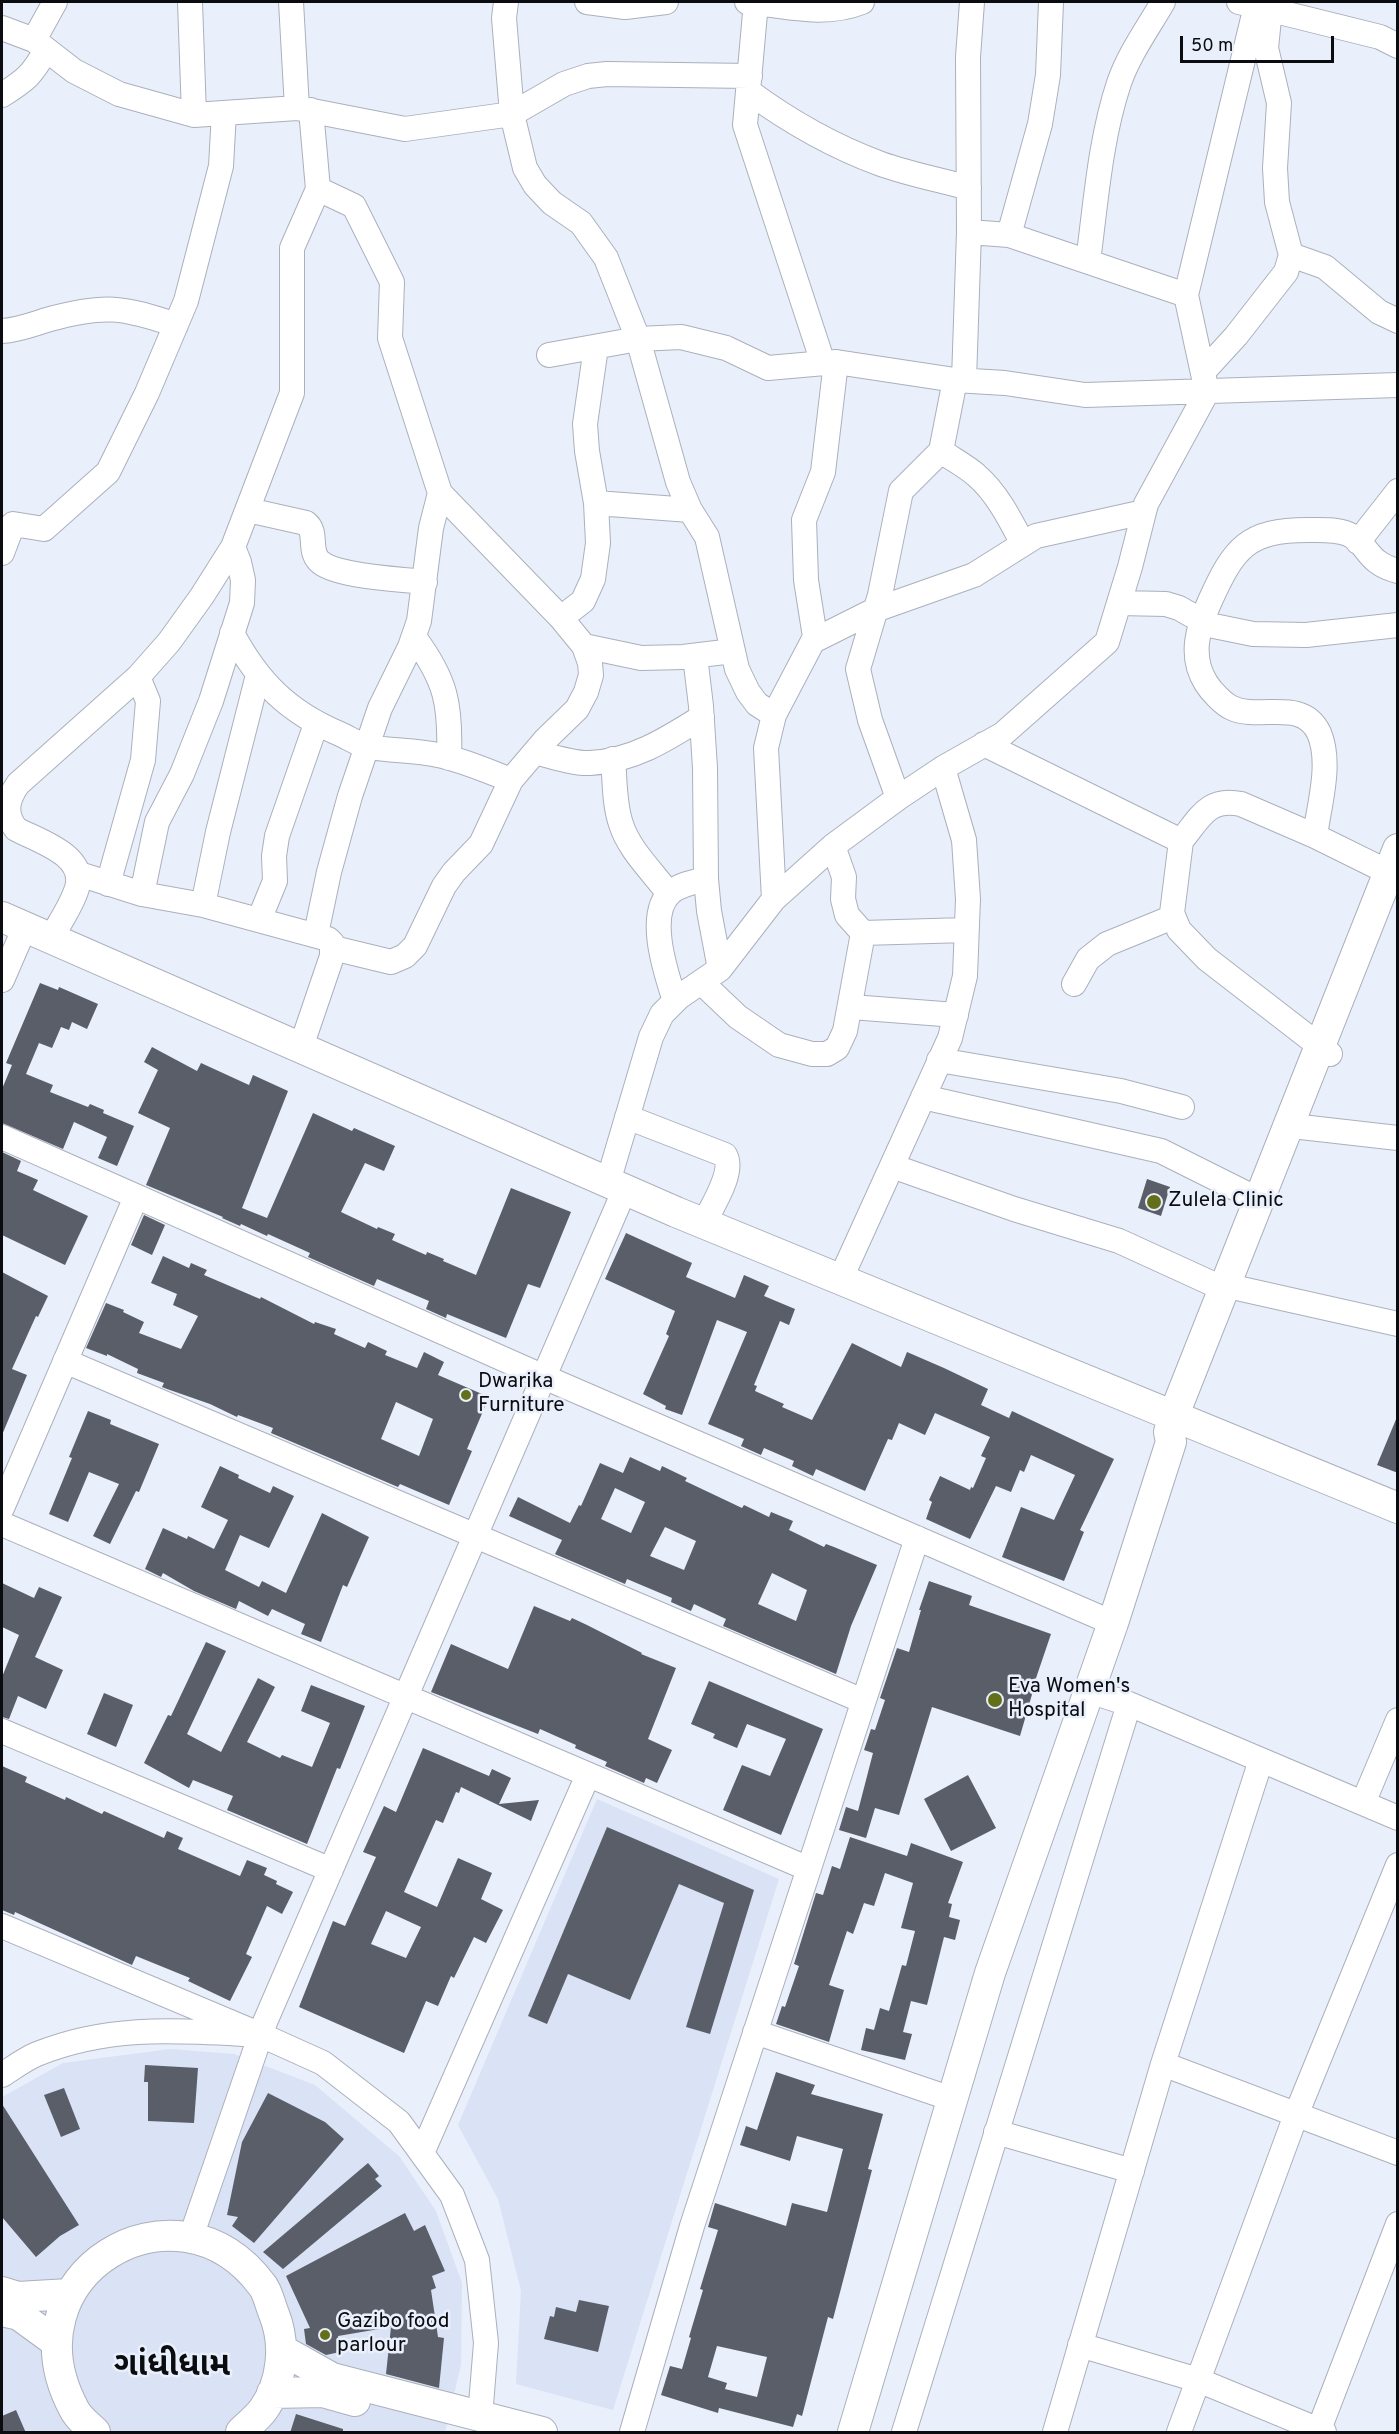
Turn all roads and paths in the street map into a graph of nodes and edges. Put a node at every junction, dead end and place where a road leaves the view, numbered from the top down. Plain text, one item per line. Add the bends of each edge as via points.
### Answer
1 (55, 2) edge
2 (190, 2) edge
3 (291, 2) edge
4 (506, 2) edge
5 (587, 2) edge
6 (666, 2) edge
7 (753, 2) edge
8 (862, 2) edge
9 (972, 2) edge
10 (1051, 2) edge
11 (1163, 2) edge
12 (1269, 6) edge
13 (2, 28) edge
14 (40, 45) junction
15 (1398, 46) edge
16 (749, 84) junction
17 (2, 95) edge
18 (304, 109) junction
19 (224, 113) junction
20 (512, 114) junction
21 (194, 115) junction
22 (318, 189) junction
23 (969, 189) junction
24 (969, 232) junction
25 (1009, 235) junction
26 (1291, 255) junction
27 (1088, 261) junction
28 (1186, 295) junction
29 (1398, 321) edge
30 (176, 325) junction
31 (2, 332) edge
32 (638, 339) junction
33 (596, 347) junction
34 (549, 355) dead end
35 (830, 362) junction
36 (959, 380) junction
37 (1205, 382) junction
38 (1398, 385) edge
39 (940, 451) junction
40 (440, 493) junction
41 (1395, 499) edge
42 (596, 502) junction
43 (248, 510) junction
44 (690, 510) junction
45 (1144, 512) junction
46 (8, 523) edge
47 (1358, 542) junction
48 (1023, 544) junction
49 (233, 547) junction
50 (2, 553) edge
51 (1398, 571) edge
52 (425, 582) junction
53 (1119, 603) junction
54 (875, 610) junction
55 (561, 618) junction
56 (1201, 622) junction
57 (1398, 625) edge
58 (232, 633) junction
59 (414, 637) junction
60 (813, 641) junction
61 (584, 646) junction
62 (733, 651) junction
63 (694, 656) junction
64 (258, 675) junction
65 (138, 677) junction
66 (774, 715) junction
67 (702, 717) junction
68 (316, 724) junction
69 (984, 744) junction
70 (367, 746) junction
71 (535, 752) junction
72 (449, 758) junction
73 (613, 759) junction
74 (943, 768) junction
75 (511, 780) junction
76 (898, 798) junction
77 (1315, 836) junction
78 (1181, 841) junction
79 (833, 846) junction
80 (1395, 870) edge
81 (79, 874) junction
82 (706, 879) junction
83 (108, 884) junction
84 (142, 894) junction
85 (669, 894) junction
86 (774, 899) junction
87 (203, 905) junction
88 (1173, 917) junction
89 (259, 920) junction
90 (26, 927) edge
91 (966, 930) junction
92 (863, 933) junction
93 (324, 941) junction
94 (720, 969) junction
95 (2, 980) edge
96 (700, 982) junction
97 (1074, 984) dead end
98 (675, 1001) junction
99 (851, 1007) junction
100 (956, 1015) junction
101 (301, 1047) junction
102 (1324, 1050) junction
103 (939, 1060) junction
104 (922, 1097) junction
105 (1182, 1107) dead end
106 (627, 1117) junction
107 (1301, 1127) junction
108 (2, 1137) edge
109 (1398, 1138) edge
110 (892, 1166) junction
111 (617, 1186) junction
112 (136, 1197) junction
113 (1259, 1200) junction
114 (704, 1223) junction
115 (841, 1278) junction
116 (1230, 1288) junction
117 (1398, 1324) edge
118 (65, 1361) junction
119 (544, 1377) junction
120 (1176, 1427) junction
121 (2, 1508) edge
122 (1398, 1508) edge
123 (2, 1524) edge
124 (476, 1536) junction
125 (917, 1538) junction
126 (1113, 1623) junction
127 (1089, 1691) junction
128 (406, 1697) junction
129 (863, 1701) junction
130 (1129, 1704) junction
131 (1398, 1720) edge
132 (2, 1731) edge
133 (1261, 1760) junction
134 (588, 1775) junction
135 (1363, 1803) junction
136 (1398, 1818) edge
137 (1398, 1865) edge
138 (809, 1869) junction
139 (331, 1870) junction
140 (2, 1926) edge
141 (755, 2032) junction
142 (261, 2035) junction
143 (1163, 2064) junction
144 (2, 2075) edge
145 (952, 2099) junction
146 (1296, 2115) junction
147 (996, 2132) junction
148 (422, 2153) junction
149 (1398, 2153) edge
150 (1132, 2171) junction
151 (1398, 2224) edge
152 (191, 2237) junction
153 (2, 2292) edge
154 (69, 2294) junction
155 (2, 2311) edge
156 (56, 2342) junction
157 (1080, 2345) junction
158 (282, 2350) junction
159 (1198, 2380) junction
160 (272, 2393) junction
161 (477, 2425) edge
162 (1320, 2432) edge
163 (95, 2433) edge
164 (241, 2433) edge
165 (542, 2433) edge
166 (632, 2433) edge
167 (853, 2433) edge
168 (904, 2433) edge
169 (1054, 2433) edge
170 (1179, 2433) edge

1 - 14 street
2 - 21 street
3 - 18 street
4 - 20 street
5 - 6 street via 625,7
7 - 8 street via 813,10 835,10
7 - 16 street
9 - 23 street via 968,57
10 - 25 street via 1048,75 1040,124
11 - 27 street via 1119,81 1103,152
12 - 15 street via 1380,37
12 - 26 street via 1266,48 1279,103 1276,202
12 - 28 street
13 - 14 street
14 - 17 street via 34,71
14 - 21 street via 74,71 119,94
16 - 20 street via 588,76 564,84
16 - 23 street via 797,125 828,142 882,164
16 - 35 street via 745,125
18 - 19 street
18 - 20 street via 405,129
18 - 22 street
19 - 21 street
19 - 30 street via 221,166 186,301
20 - 32 street via 530,177 552,203 581,223 606,258
22 - 40 street via 354,206 392,282 390,338
22 - 43 street via 292,248 292,393
23 - 24 street
24 - 25 street
24 - 36 street
25 - 27 street
26 - 29 street via 1325,267 1379,312
26 - 37 street via 1286,272
27 - 28 street
28 - 37 street
30 - 31 street via 135,310 93,309
30 - 46 street via 108,472 44,529
32 - 33 street
32 - 35 street via 681,337 726,348 768,368
32 - 44 street via 678,482
33 - 34 street
33 - 42 street via 585,424
35 - 36 street
35 - 60 street via 823,472 804,520
36 - 37 street via 1085,395
36 - 39 street
37 - 38 street
37 - 45 street
39 - 48 street via 975,473 990,489
39 - 54 street via 901,490
40 - 52 street via 431,528
40 - 55 street
41 - 47 street
42 - 44 street
42 - 55 street via 598,543 593,579 583,601
43 - 49 street
43 - 52 street via 306,523 312,531 315,555 326,566
44 - 62 street via 707,537
45 - 48 street via 1036,536
45 - 53 street
46 - 50 street
47 - 51 street via 1375,562
47 - 56 street via 1348,534 1328,530 1287,530 1254,538 1233,558
48 - 54 street via 974,575
49 - 58 street via 243,580 242,603
49 - 65 street via 169,642
52 - 59 street
53 - 56 street via 1166,604
53 - 69 street via 1107,642 1003,734
54 - 60 street
54 - 76 street via 858,669 870,720
55 - 61 street
56 - 57 street via 1253,634 1306,635
56 - 77 street via 1196,642 1198,665 1206,683 1220,699 1232,708 1296,713 1311,720 1319,734 1324,769
58 - 64 street
58 - 84 street via 211,701 182,774 157,822
59 - 70 street via 380,708
59 - 72 street via 431,660 448,703
60 - 66 street
61 - 63 street via 641,657
61 - 71 street via 591,675 586,692 577,709
62 - 63 street
62 - 66 street via 748,692
63 - 67 street
64 - 68 street
64 - 87 street
65 - 81 street via 18,784 10,796 7,810 16,829 68,857
65 - 83 street via 148,700 143,760
66 - 86 street via 766,748
67 - 73 street via 655,746
67 - 82 street
68 - 70 street
68 - 89 street via 277,836 275,881
69 - 74 street
69 - 78 street
70 - 72 street
70 - 93 street via 329,872
71 - 73 street via 588,764
71 - 75 street
72 - 75 street
73 - 85 street via 621,825
74 - 76 street
74 - 91 street via 964,840
75 - 93 street via 481,844 444,886 415,946 405,956 391,962
76 - 79 street
77 - 78 street via 1228,801 1210,807
77 - 80 street
78 - 88 street
79 - 86 street
79 - 92 street via 844,878 847,915
80 - 102 street
81 - 83 street
81 - 90 street via 78,888
82 - 85 street via 683,885
82 - 94 street
83 - 84 street
84 - 87 street
85 - 98 street via 662,909 659,952
86 - 94 street
87 - 89 street
88 - 97 street via 1107,944 1088,959
88 - 102 street via 1179,930 1207,959
89 - 93 street
90 - 95 street
90 - 101 street
91 - 92 street
91 - 100 street via 965,976
92 - 99 street
93 - 101 street via 332,956
94 - 96 street
96 - 98 street
96 - 99 street via 738,1017 779,1045 812,1054 827,1054 837,1048
98 - 106 street via 662,1014 651,1037
99 - 100 street
100 - 103 street
101 - 111 street
102 - 107 street
102 - 113 street
103 - 104 street
103 - 105 street via 1121,1090
104 - 110 street
104 - 113 street via 1151,1149
106 - 111 street
106 - 114 street via 725,1155 728,1173
107 - 109 street
107 - 116 street
108 - 112 street
110 - 115 street
110 - 116 street via 1119,1241
111 - 114 street
111 - 119 street
112 - 118 street
112 - 119 street
113 - 116 street
114 - 115 street
115 - 120 street
116 - 117 street
116 - 120 street
118 - 121 street
118 - 124 street
119 - 124 street
119 - 125 street
120 - 122 street
120 - 126 street
123 - 128 street
124 - 128 street
124 - 129 street
125 - 126 street
125 - 129 street
126 - 127 street
127 - 130 street
127 - 145 street via 990,1973
128 - 134 street
128 - 139 street
129 - 138 street
130 - 133 street
130 - 147 street
131 - 135 street
132 - 139 street
133 - 135 street
133 - 143 street
134 - 138 street
134 - 148 street
135 - 136 street
137 - 146 street
138 - 141 street
139 - 142 street
140 - 142 street
141 - 145 street
141 - 166 street via 692,2226
142 - 144 street via 138,2031 90,2036 35,2054
142 - 148 street via 323,2063 399,2122
142 - 152 street
143 - 146 street
143 - 150 street
145 - 167 street
146 - 149 street
146 - 159 street
147 - 150 street
147 - 168 street
148 - 161 street via 452,2195 477,2260 486,2343
150 - 157 street
151 - 162 street
152 - 154 street via 139,2239 106,2253
152 - 158 street via 229,2252 263,2286 280,2330
153 - 154 street via 18,2296
154 - 156 street
155 - 156 street via 19,2315
156 - 163 street via 57,2368 74,2411
157 - 159 street
157 - 169 street
158 - 160 street
158 - 161 street via 332,2378
159 - 162 street
159 - 170 street
160 - 161 street via 323,2392
160 - 164 street via 263,2410
161 - 165 street

